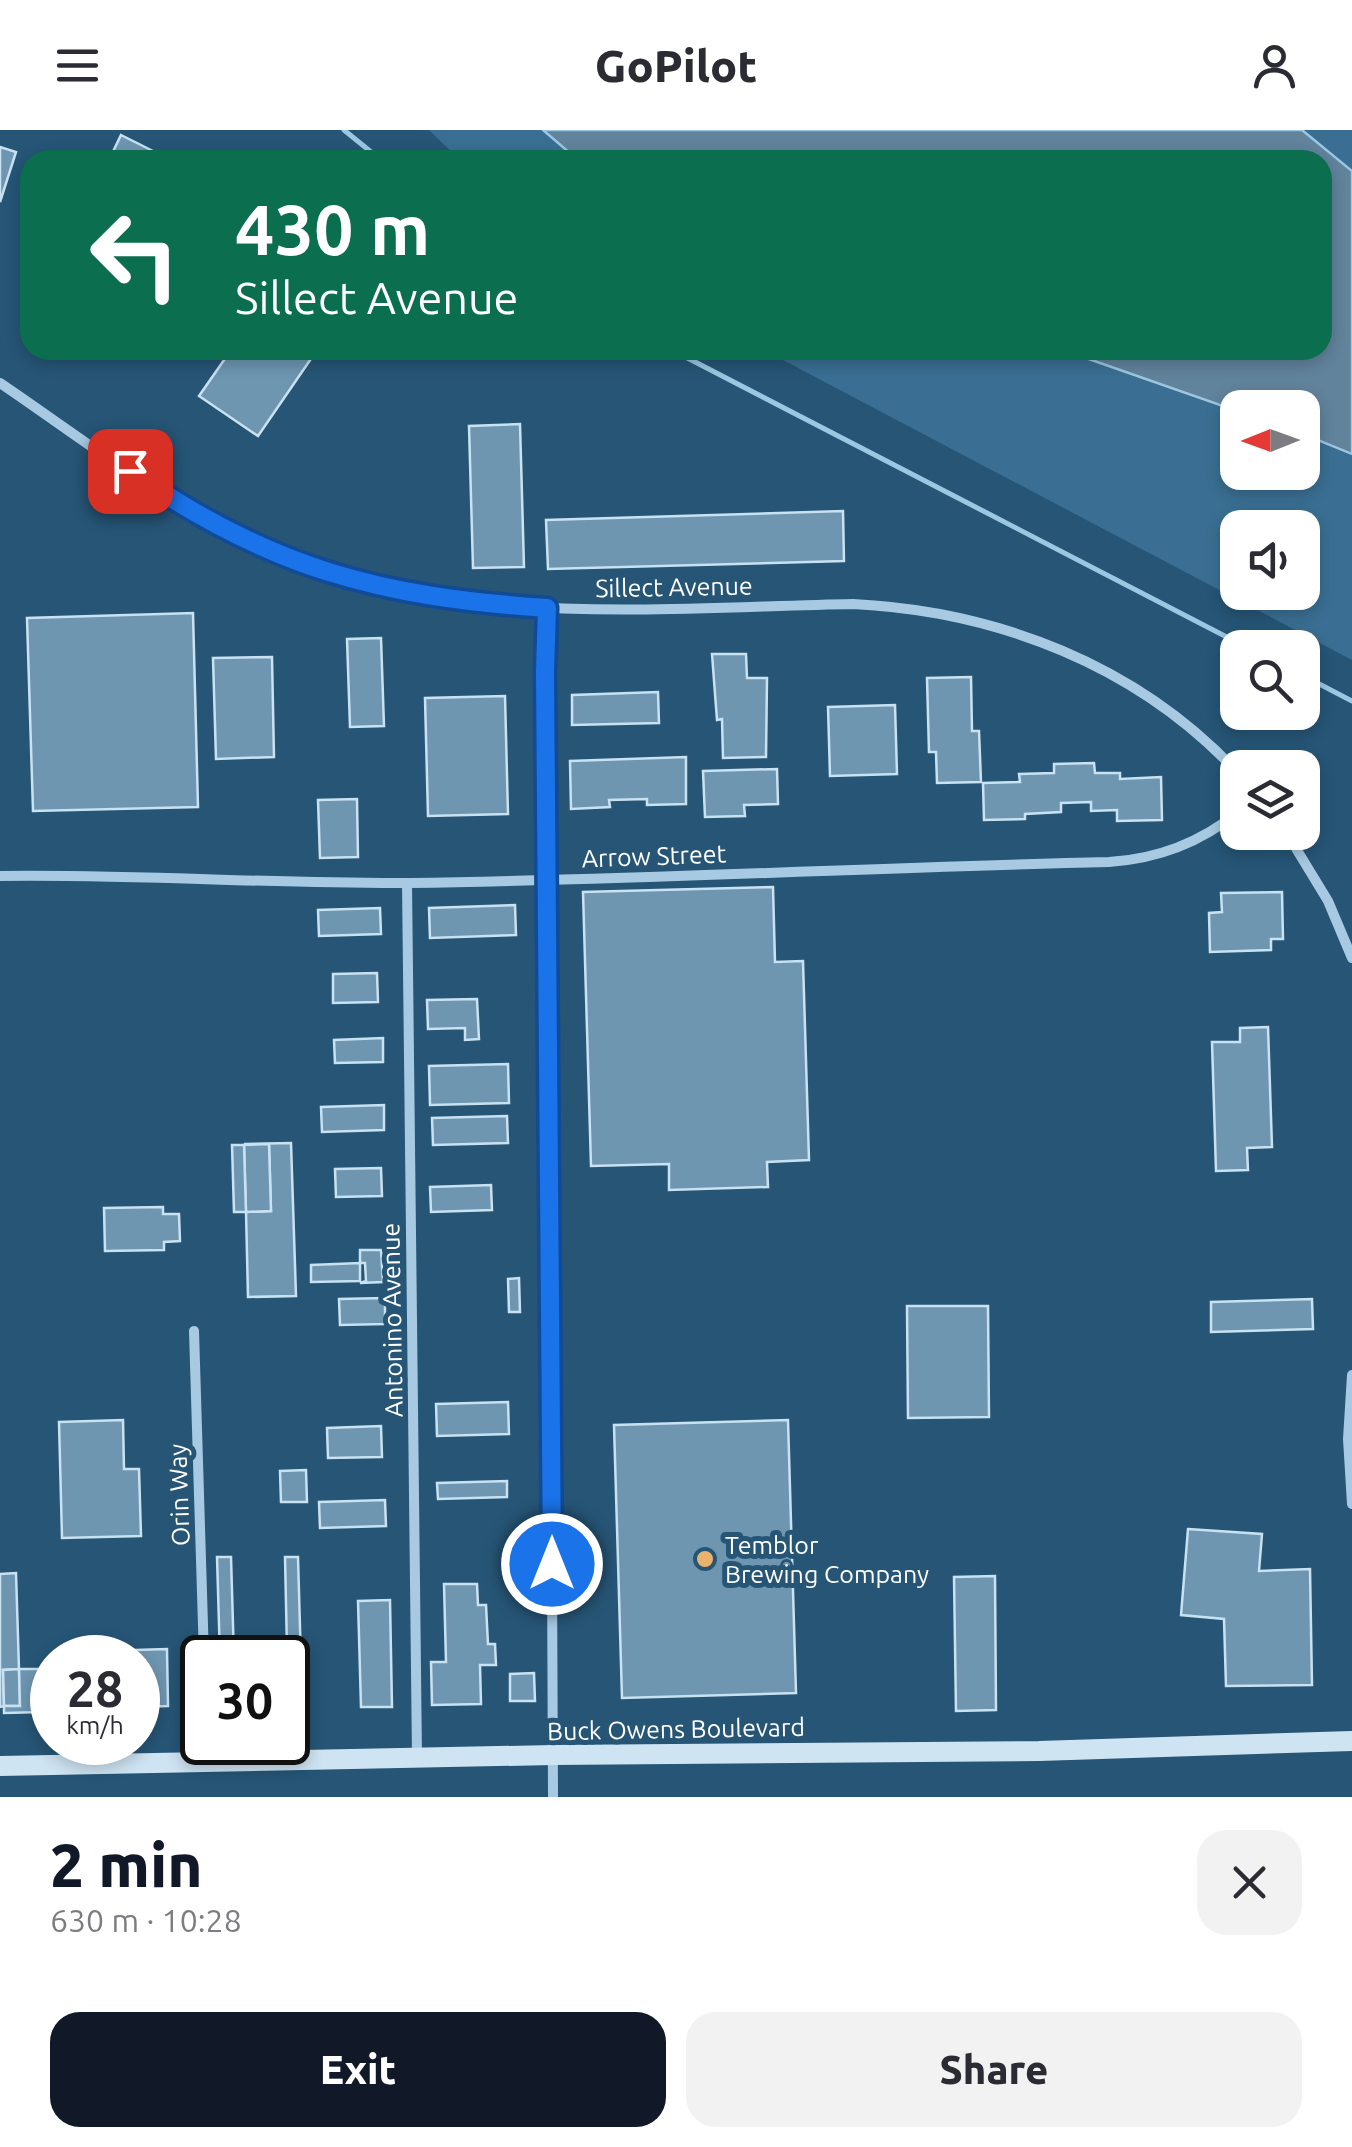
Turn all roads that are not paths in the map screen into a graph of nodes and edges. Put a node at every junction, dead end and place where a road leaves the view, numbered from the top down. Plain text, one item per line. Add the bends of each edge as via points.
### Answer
1 (0, 384) edge
2 (547, 608) junction
3 (1220, 757) edge
4 (1220, 825) edge
5 (1297, 850) edge
6 (0, 876) edge
7 (549, 880) junction
8 (406, 882) junction
9 (1352, 958) edge
10 (194, 1330) dead end
11 (1352, 1374) edge
12 (1352, 1504) edge
13 (203, 1635) edge
14 (1352, 1741) edge
15 (552, 1755) junction
16 (417, 1758) junction
17 (0, 1766) edge
18 (553, 1797) edge

1 - 2 street, Sillect Avenue via 208,521 294,561 431,598
2 - 3 street, Sillect Avenue via 853,604 974,620 1106,671 1169,712
2 - 7 street
4 - 7 street, Arrow Street via 1178,848 1127,861
5 - 9 street
6 - 8 street, Arrow Street
7 - 8 street, Arrow Street
7 - 15 street
8 - 16 street, Antonino Avenue
10 - 13 street, Orin Way
11 - 12 street
14 - 15 main road, Buck Owens Boulevard
15 - 16 main road, Buck Owens Boulevard
15 - 18 street
16 - 17 main road, Buck Owens Boulevard

